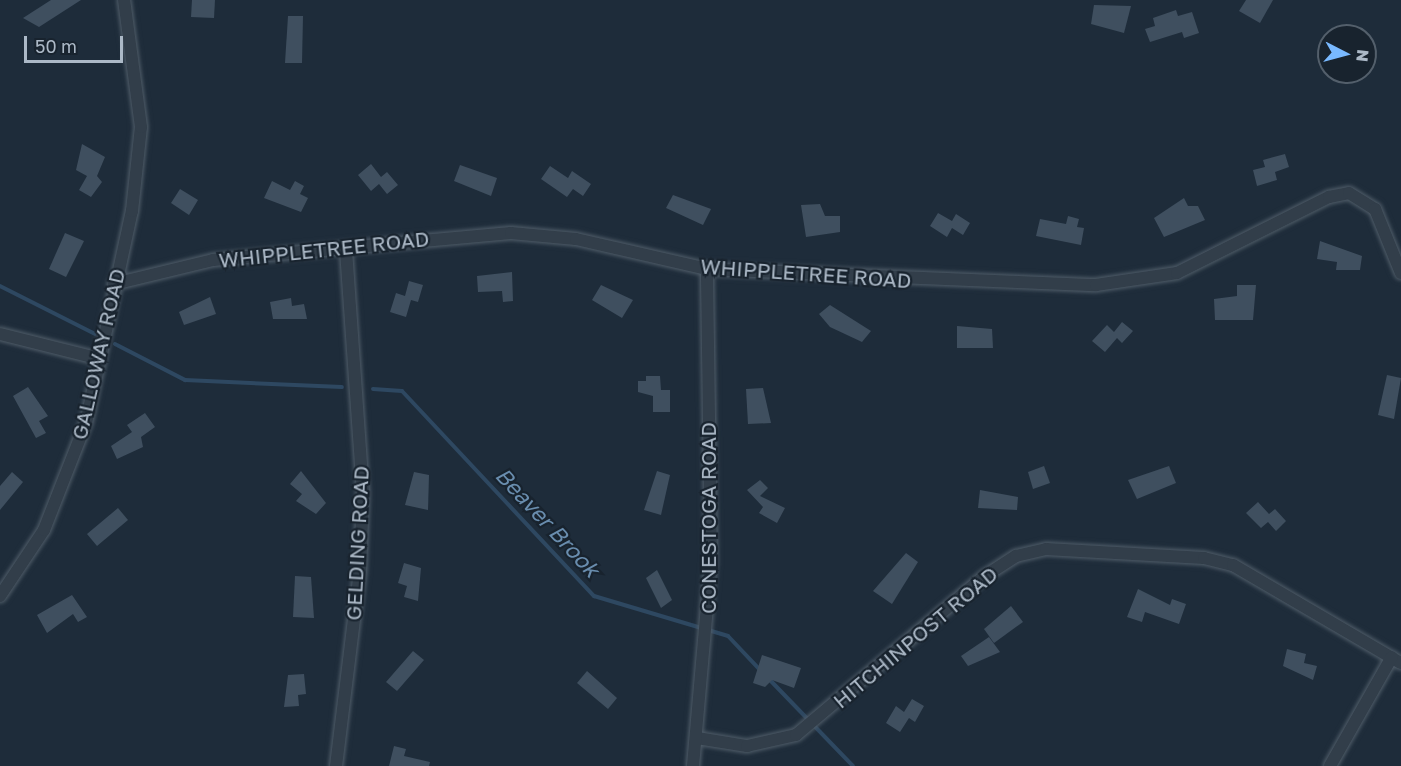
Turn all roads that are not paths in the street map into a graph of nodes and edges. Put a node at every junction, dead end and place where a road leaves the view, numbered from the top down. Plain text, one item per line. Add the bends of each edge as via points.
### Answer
1 (124, 0) edge
2 (346, 248) junction
3 (707, 269) junction
4 (1401, 273) edge
5 (114, 284) junction
6 (0, 334) edge
7 (100, 358) junction
8 (0, 597) edge
9 (1397, 660) edge
10 (697, 738) junction
11 (336, 766) edge
12 (693, 766) edge
13 (1330, 766) edge

1 - 5 street, GALLOWAY ROAD via 138,76 139,166
2 - 3 street, WHIPPLETREE ROAD via 540,234
2 - 5 street, WHIPPLETREE ROAD via 213,260
2 - 11 street, GELDING ROAD via 363,493 360,571
3 - 4 street, WHIPPLETREE ROAD via 1096,285 1142,281 1177,273 1329,197 1349,193 1375,209
3 - 10 street, CONESTOGA ROAD via 711,562
5 - 7 street, GALLOWAY ROAD
6 - 7 street
7 - 8 street, GALLOWAY ROAD via 86,423 62,490
9 - 10 street, HITCHINPOST ROAD via 1233,565 1204,558 1046,549 1016,556 985,576 796,735 747,746
9 - 13 street
10 - 12 street, CONESTOGA ROAD

